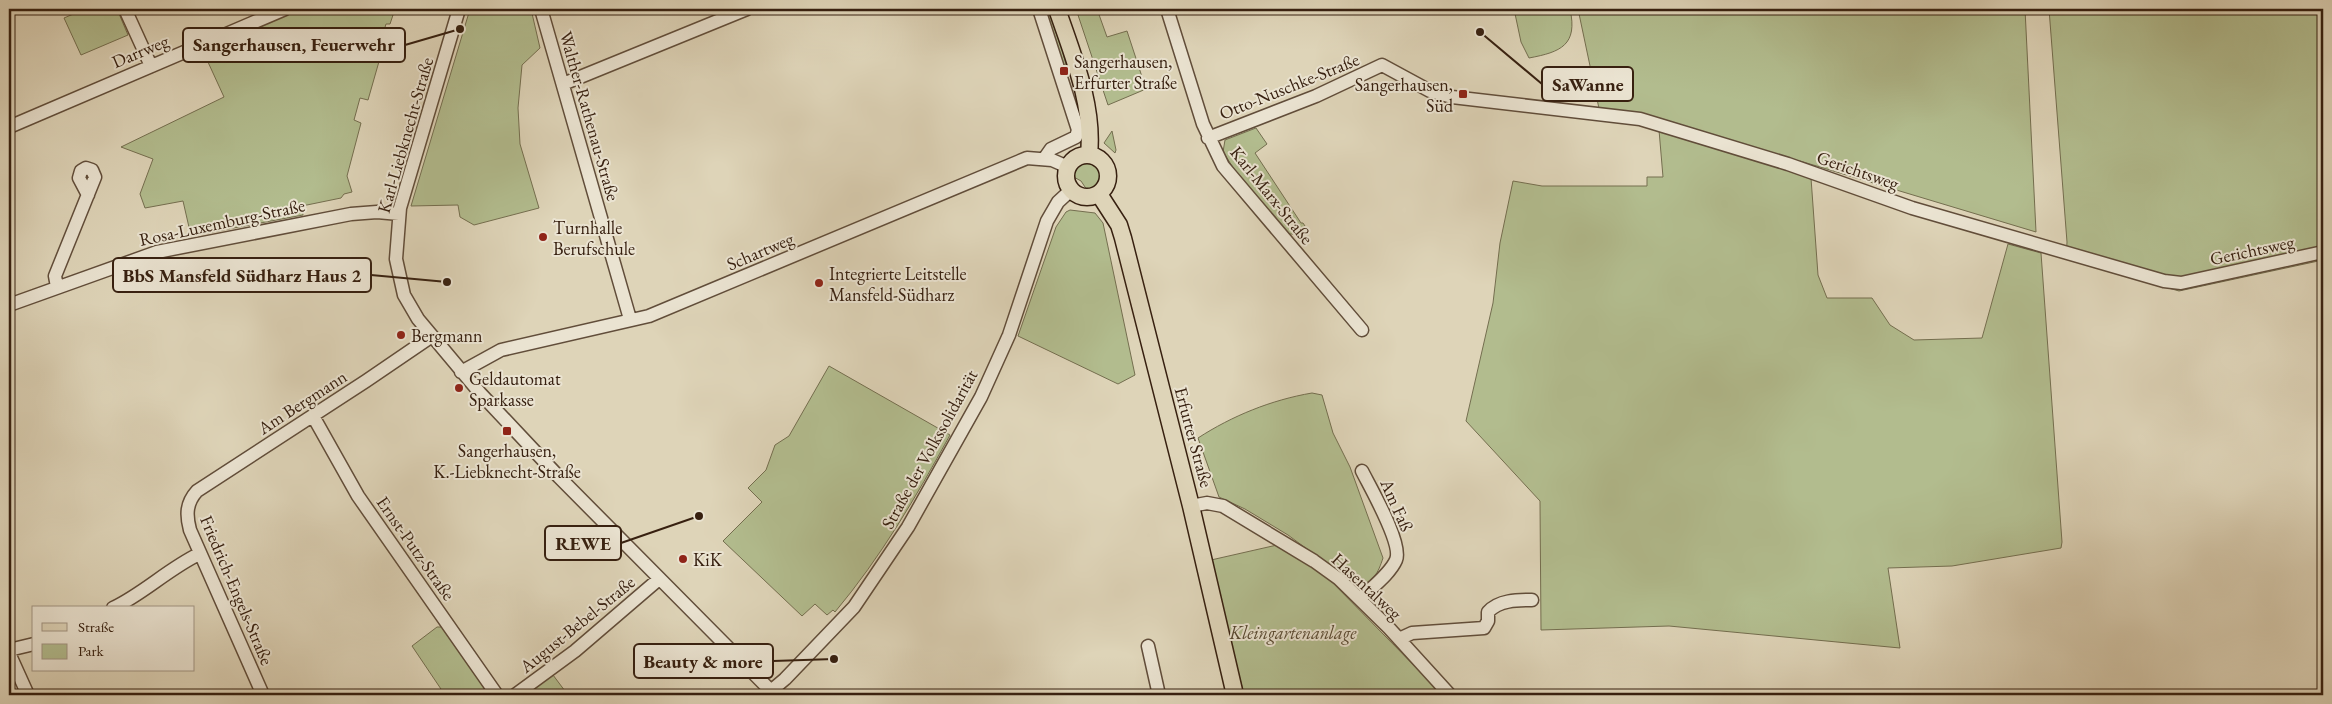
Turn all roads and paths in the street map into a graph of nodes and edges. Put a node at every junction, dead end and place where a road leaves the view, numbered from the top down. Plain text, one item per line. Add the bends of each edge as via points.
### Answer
1 (125, 9) edge
2 (285, 9) edge
3 (459, 9) edge
4 (541, 9) edge
5 (747, 9) edge
6 (1039, 9) edge
7 (1057, 9) edge
8 (1167, 9) edge
9 (1382, 65) joint
10 (151, 66) junction
11 (563, 84) junction
12 (9, 127) edge
13 (1208, 138) junction
14 (1089, 155) junction
15 (1044, 159) junction
16 (1068, 167) junction
17 (1071, 190) junction
18 (1098, 194) junction
19 (88, 195) dead end
20 (399, 214) junction
21 (2323, 252) edge
22 (57, 287) junction
23 (9, 305) edge
24 (630, 319) junction
25 (1362, 330) dead end
26 (432, 336) junction
27 (461, 372) junction
28 (312, 416) junction
29 (1362, 471) dead end
30 (191, 497) joint
31 (1191, 506) junction
32 (200, 554) junction
33 (659, 579) junction
34 (1360, 599) junction
35 (1532, 600) dead end
36 (117, 606) edge
37 (1399, 639) junction
38 (32, 645) edge
39 (1148, 646) dead end
40 (9, 651) edge
41 (771, 694) edge
42 (28, 695) edge
43 (263, 695) edge
44 (497, 695) edge
45 (515, 695) edge
46 (1159, 695) edge
47 (1235, 695) edge
48 (1450, 695) edge

1 - 10 street
2 - 10 street, Darrweg
3 - 20 street, Karl-Liebknecht-Straße
4 - 11 street, Walther-Rathenau-Straße
5 - 11 street
6 - 15 street via 1078,130 1074,138 1051,148
7 - 14 main road via 1087,106 1091,128
8 - 13 street, Karl-Marx-Straße
9 - 13 street, Otto-Nuschke-Straße via 1316,96
9 - 21 street, Gerichtsweg via 1430,91 1452,97 1640,119 1788,164 1931,214 2164,280 2181,283
10 - 12 street, Darrweg
11 - 24 street, Walther-Rathenau-Straße
13 - 25 street, Karl-Marx-Straße via 1223,166
14 - 16 main road via 1075,159
14 - 18 main road via 1102,162 1108,171 1107,184
15 - 16 street, Schartweg
15 - 24 street, Schartweg via 1021,160 654,314
16 - 17 main road via 1066,179
17 - 18 main road via 1084,197
17 - 41 street, Straße der Volkssolidarität via 1058,202 1047,221 1010,334 981,397 908,527 854,606
18 - 31 main road, Erfurter Straße via 1124,238
19 - 22 street via 55,276
20 - 22 street, Rosa-Luxemburg-Straße via 351,214 179,247
20 - 26 street, Karl-Liebknecht-Straße via 395,252 399,280 408,304
22 - 23 street, Rosa-Luxemburg-Straße
24 - 27 street, Schartweg via 501,350
26 - 27 street, Karl-Liebknecht-Straße
26 - 28 street, Am Bergmann
27 - 33 street, Karl-Liebknecht-Straße
28 - 30 street, Am Bergmann
28 - 44 street, Ernst-Putz-Straße via 358,496
29 - 34 street, Am Faß via 1398,555 1392,566
30 - 32 street, Friedrich-Engels-Straße via 188,522
31 - 34 street, Hasentalweg via 1212,503 1236,513 1314,561
31 - 47 main road, Erfurter Straße
32 - 36 street
32 - 43 street, Friedrich-Engels-Straße
33 - 41 street, Karl-Liebknecht-Straße
33 - 45 street, August-Bebel-Straße via 582,646
34 - 37 street, Hasentalweg
35 - 37 street via 1515,600 1492,608 1484,628 1412,633
37 - 48 street, Hasentalweg
38 - 40 street
39 - 46 street
40 - 42 street

